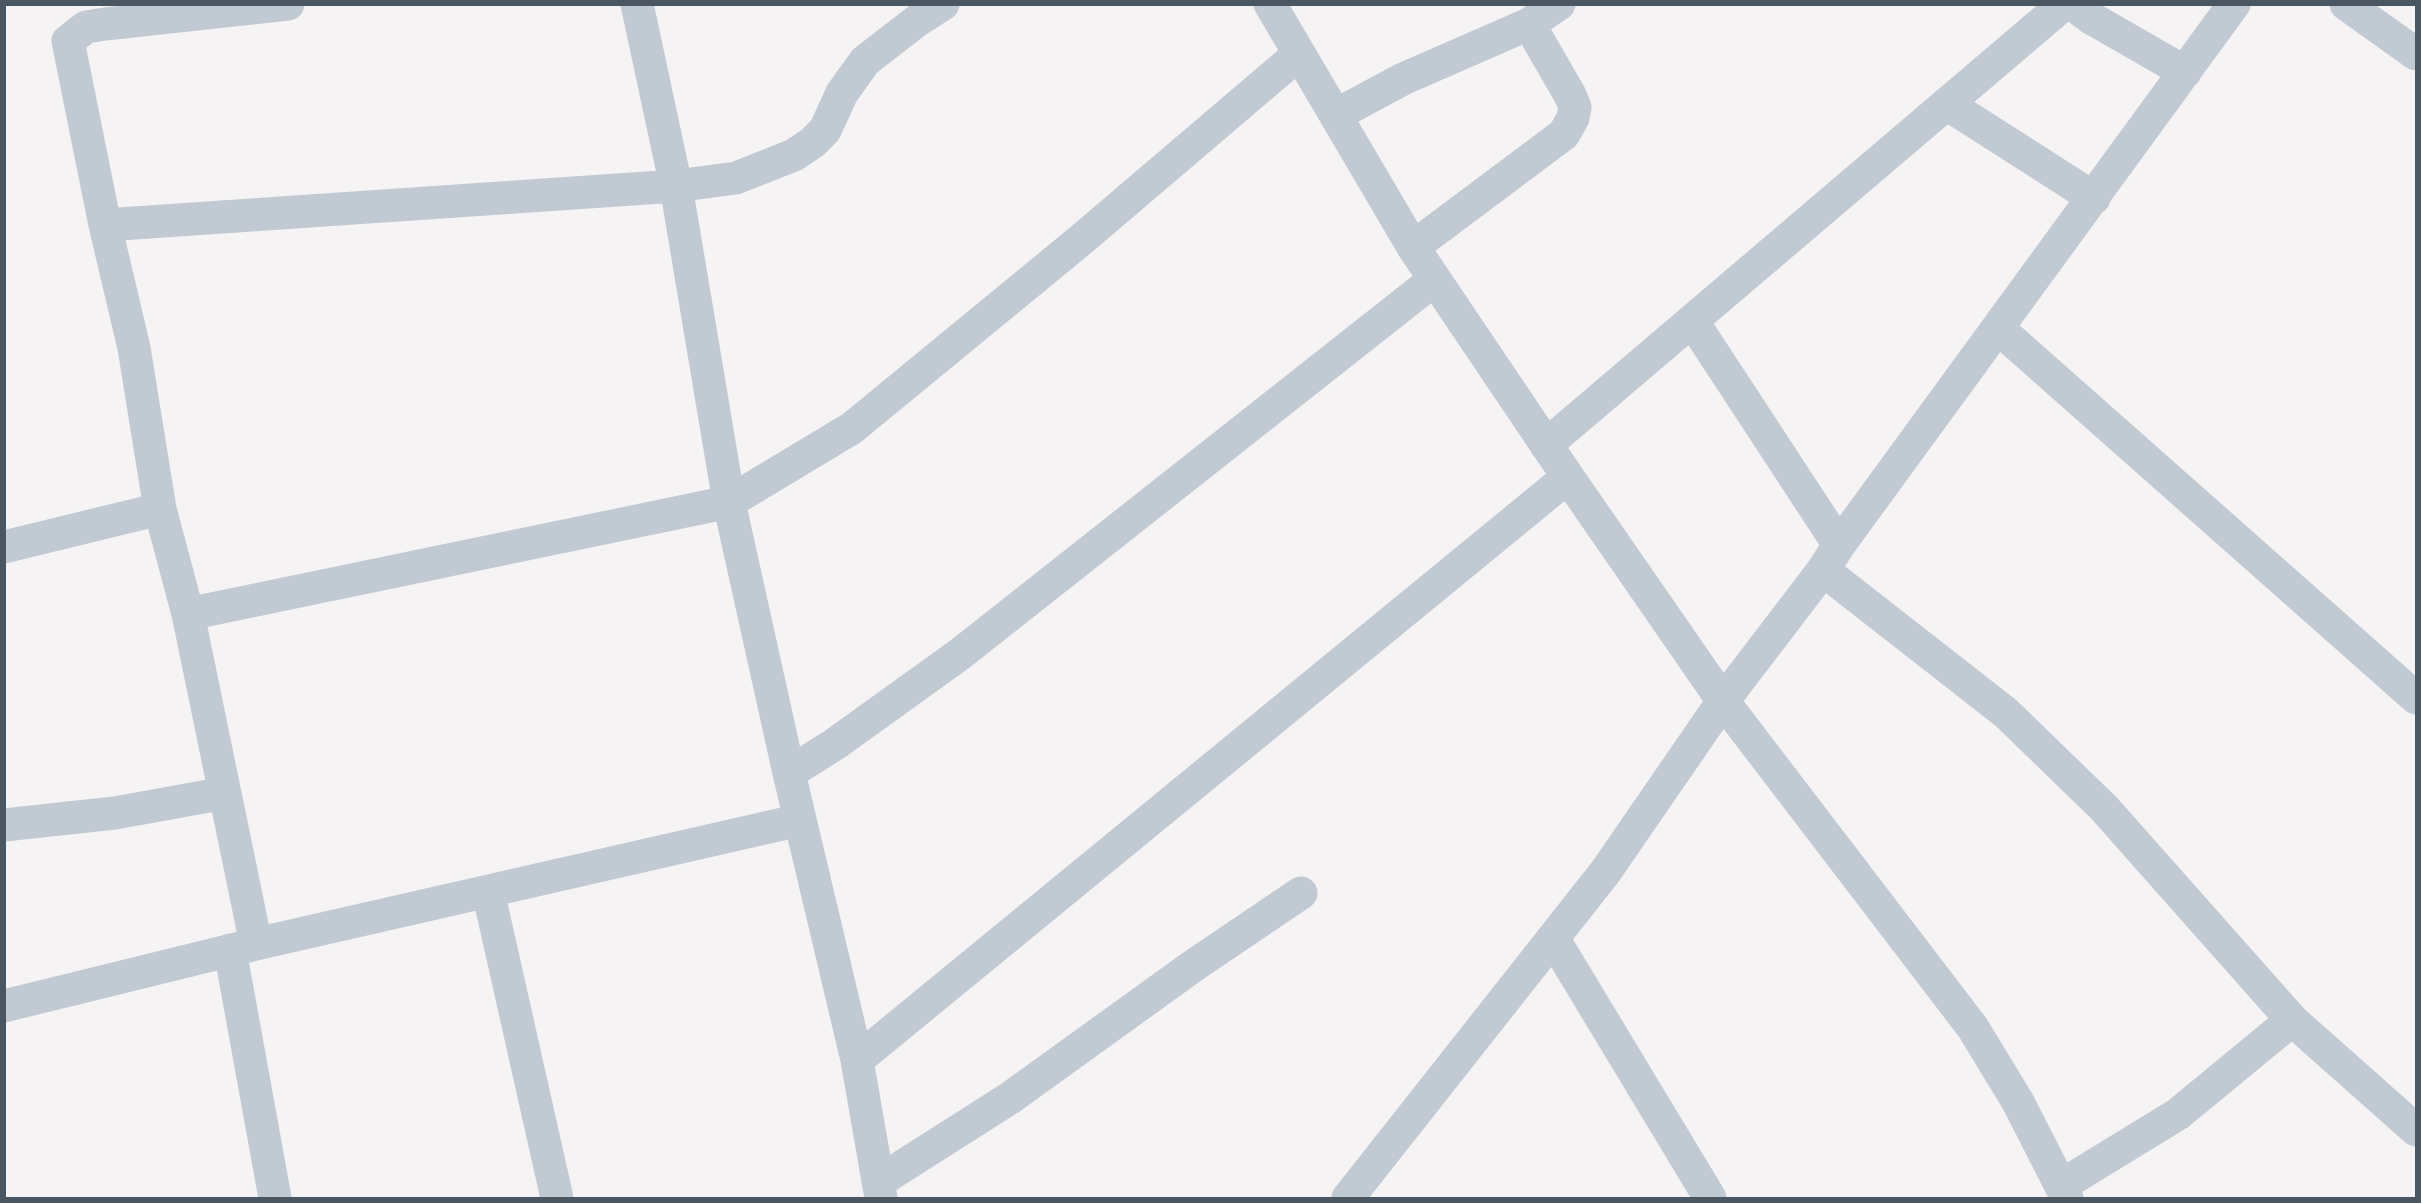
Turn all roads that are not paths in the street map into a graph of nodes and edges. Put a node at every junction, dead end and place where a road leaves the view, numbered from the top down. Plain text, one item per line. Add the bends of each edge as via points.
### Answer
1 (288, 4) edge
2 (637, 4) edge
3 (943, 4) edge
4 (1270, 4) edge
5 (1558, 4) edge
6 (2064, 4) edge
7 (2072, 4) edge
8 (2234, 4) edge
9 (2346, 4) edge
10 (1529, 24) junction
11 (1299, 54) junction
12 (2416, 54) edge
13 (2185, 72) junction
14 (1947, 104) junction
15 (1336, 115) junction
16 (676, 186) junction
17 (2094, 198) junction
18 (105, 225) junction
19 (1413, 247) junction
20 (1434, 280) junction
21 (1692, 322) junction
22 (1999, 328) junction
23 (1546, 445) junction
24 (1568, 477) junction
25 (729, 502) junction
26 (160, 509) junction
27 (4, 547) edge
28 (1831, 557) junction
29 (188, 614) junction
30 (2416, 698) edge
31 (1723, 701) junction
32 (789, 773) junction
33 (225, 793) junction
34 (800, 820) junction
35 (4, 825) edge
36 (488, 891) junction
37 (1300, 893) dead end
38 (1553, 938) junction
39 (243, 947) junction
40 (4, 1006) edge
41 (2292, 1020) junction
42 (857, 1060) junction
43 (2416, 1130) edge
44 (880, 1190) edge
45 (2064, 1192) edge
46 (275, 1198) edge
47 (557, 1198) edge
48 (1348, 1198) edge
49 (1710, 1198) edge

1 - 18 street via 86,27 68,41
2 - 16 street
3 - 16 street via 865,61 847,85 825,130 812,143 794,155 736,178
4 - 11 street
5 - 10 street
6 - 14 street
7 - 13 street
8 - 13 street
9 - 12 street
10 - 15 street via 1403,79
10 - 19 street via 1570,95 1575,107 1573,118 1564,134
11 - 15 street
11 - 25 street via 852,428
13 - 17 street
14 - 17 street
14 - 21 street
15 - 19 street
16 - 18 street
16 - 25 street
17 - 22 street
18 - 26 street via 134,348
19 - 20 street
20 - 23 street
20 - 32 street via 960,654
21 - 23 street
21 - 28 street
22 - 28 street
22 - 30 street
23 - 24 street
24 - 31 street
24 - 42 street
25 - 29 street
25 - 32 street
26 - 27 street
26 - 29 street
28 - 31 street
28 - 41 street via 2014,721 2104,808
29 - 33 street
31 - 38 street via 1606,871
31 - 45 street via 1974,1028 2018,1101
32 - 34 street
33 - 35 street via 115,813
33 - 39 street
34 - 36 street
34 - 42 street
36 - 39 street
36 - 47 street
37 - 44 street
38 - 48 street
38 - 49 street
39 - 40 street
39 - 46 street
41 - 43 street
41 - 45 street via 2178,1114
42 - 44 street

